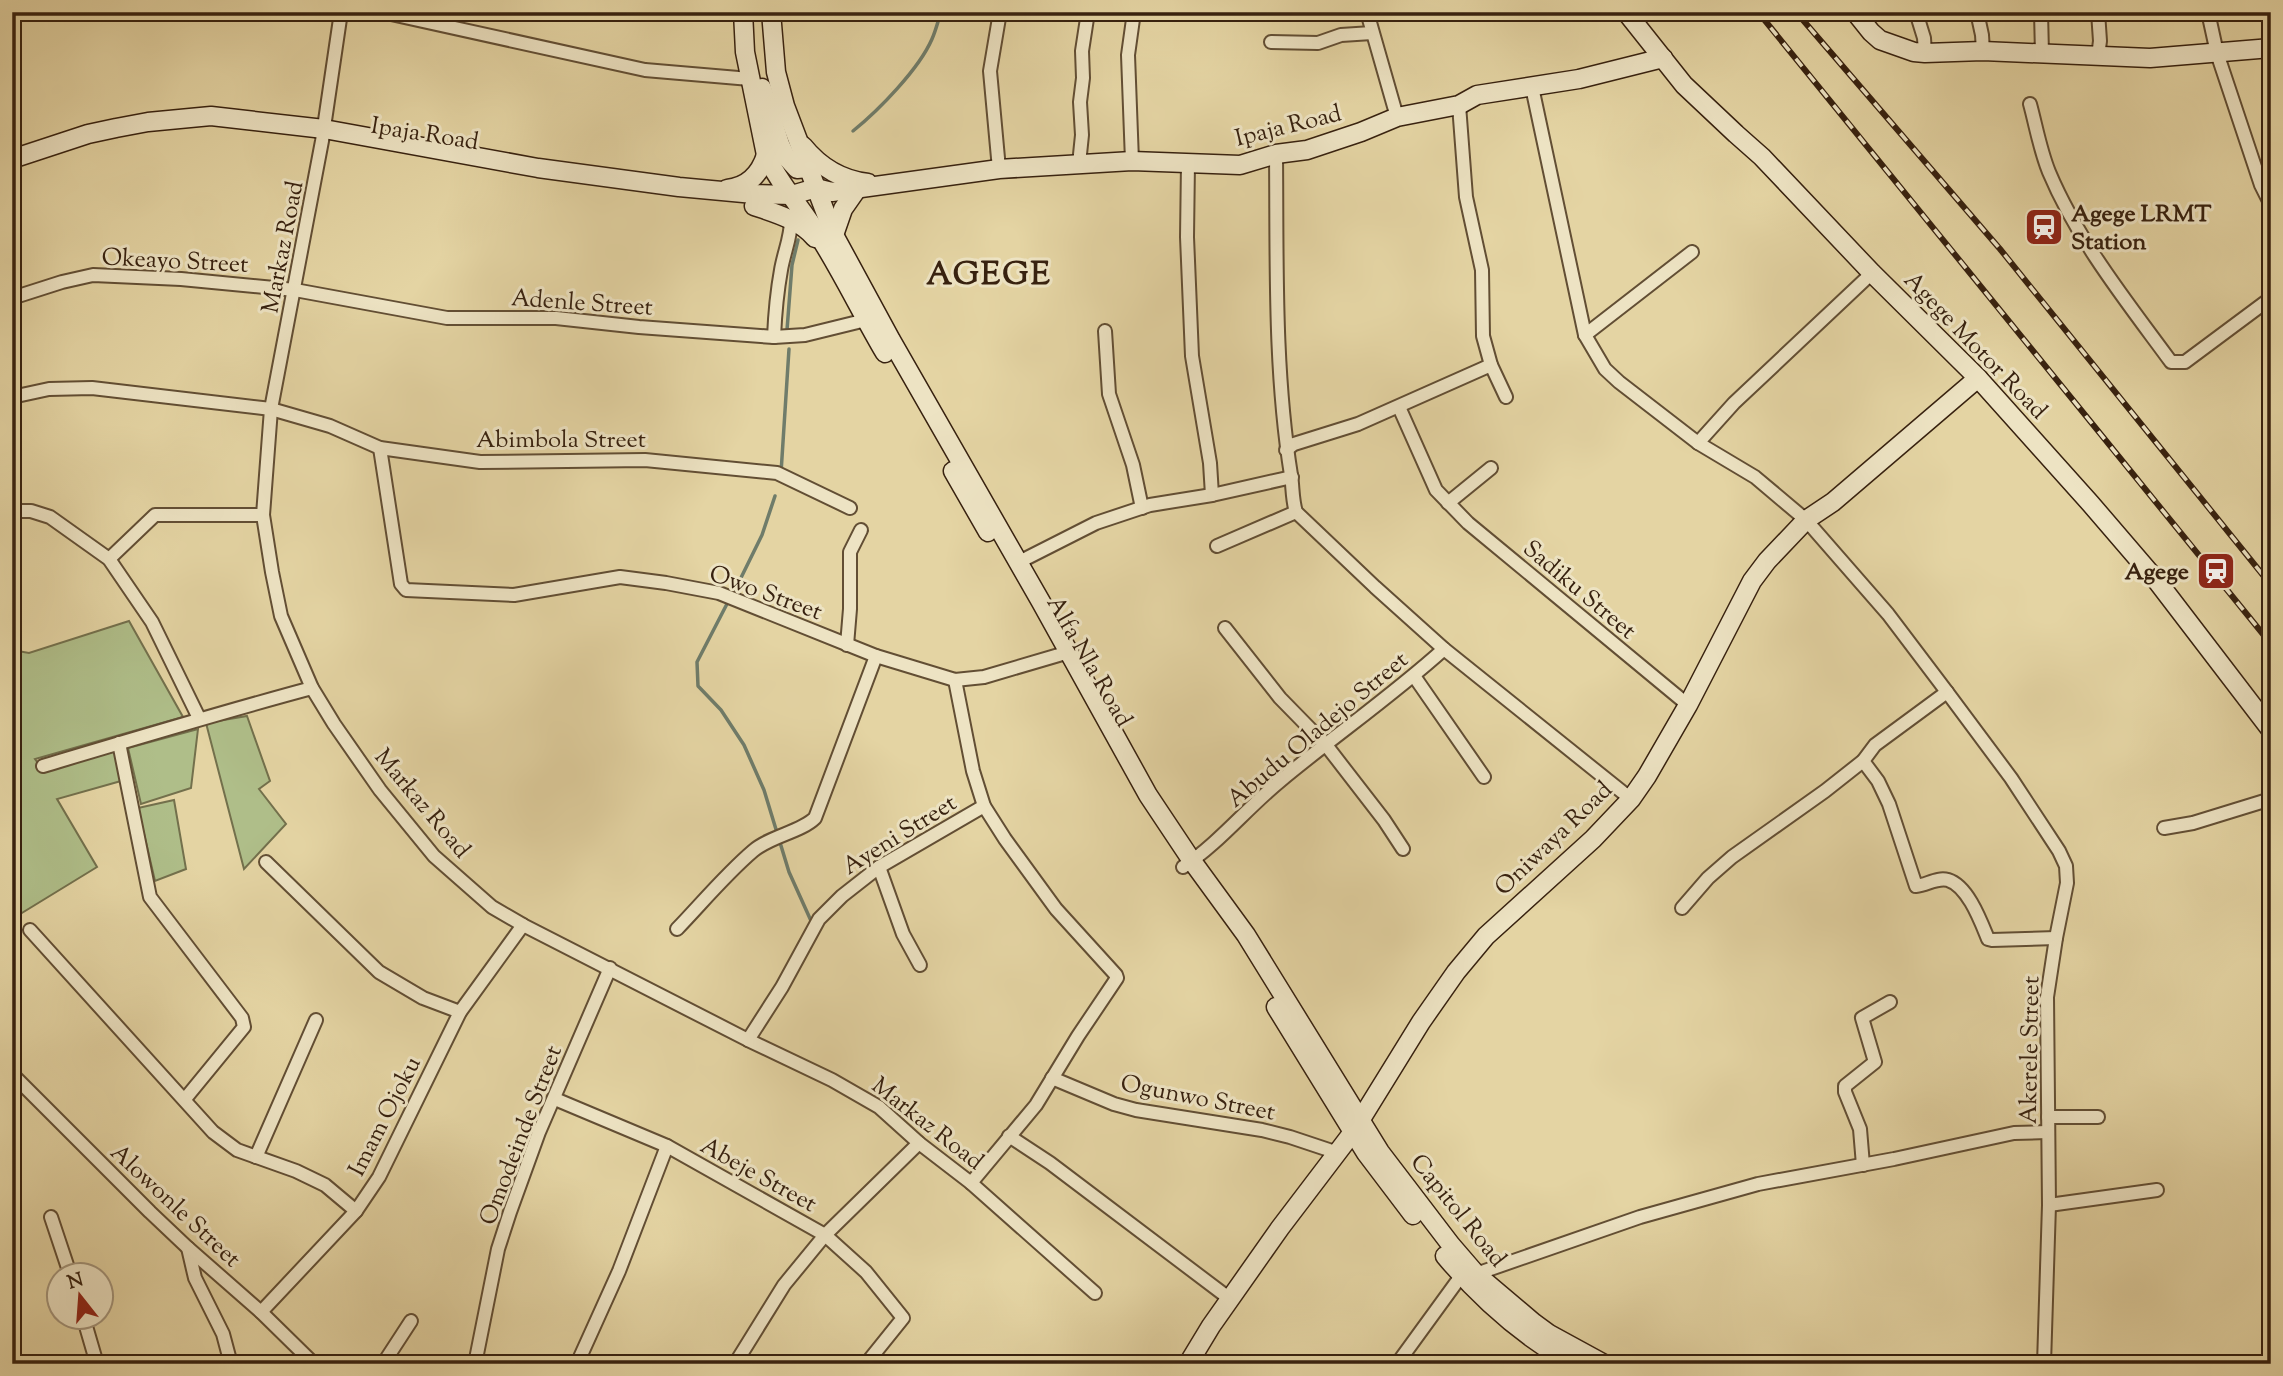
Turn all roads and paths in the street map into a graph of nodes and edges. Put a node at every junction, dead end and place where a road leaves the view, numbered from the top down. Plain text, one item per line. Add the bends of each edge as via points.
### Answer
1 (341, 12) edge
2 (382, 12) edge
3 (743, 12) edge
4 (750, 12) edge
5 (771, 12) edge
6 (1000, 12) edge
7 (1088, 12) edge
8 (1134, 12) edge
9 (1367, 12) edge
10 (1626, 12) edge
11 (1855, 12) edge
12 (1916, 12) edge
13 (1977, 12) edge
14 (2041, 12) edge
15 (2098, 12) edge
16 (2208, 12) edge
17 (1372, 33) junction
18 (1271, 42) dead end
19 (2271, 48) edge
20 (1983, 51) junction
21 (1925, 53) junction
22 (2042, 54) junction
23 (2217, 54) junction
24 (2098, 56) junction
25 (1663, 58) junction
26 (750, 79) junction
27 (1532, 87) junction
28 (2030, 104) dead end
29 (1459, 105) junction
30 (1397, 117) junction
31 (148, 126) junction
32 (323, 135) junction
33 (796, 137) junction
34 (1276, 154) junction
35 (766, 155) junction
36 (12, 159) edge
37 (1132, 161) junction
38 (1188, 163) junction
39 (1079, 164) junction
40 (808, 168) junction
41 (999, 169) junction
42 (12, 171) edge
43 (885, 186) junction
44 (857, 189) junction
45 (709, 190) junction
46 (823, 193) junction
47 (2271, 205) edge
48 (794, 207) junction
49 (834, 235) junction
50 (1692, 252) dead end
51 (1872, 272) junction
52 (295, 290) junction
53 (12, 298) edge
54 (2271, 298) edge
55 (871, 316) junction
56 (1105, 331) dead end
57 (1585, 335) junction
58 (774, 337) junction
59 (1491, 365) junction
60 (1978, 378) junction
61 (12, 397) edge
62 (1506, 397) dead end
63 (1399, 407) junction
64 (271, 409) junction
65 (1698, 443) junction
66 (380, 447) junction
67 (1286, 450) junction
68 (1491, 468) dead end
69 (1292, 477) junction
70 (1212, 495) junction
71 (1448, 503) junction
72 (850, 508) dead end
73 (1142, 508) junction
74 (12, 511) edge
75 (1296, 512) junction
76 (263, 515) junction
77 (1807, 520) junction
78 (861, 530) dead end
79 (1217, 546) dead end
80 (109, 559) junction
81 (1019, 562) junction
82 (1225, 628) dead end
83 (847, 645) junction
84 (1444, 649) junction
85 (1064, 654) junction
86 (876, 656) junction
87 (1414, 676) junction
88 (955, 680) junction
89 (312, 688) junction
90 (1948, 692) junction
91 (1688, 705) junction
92 (200, 718) junction
93 (2271, 730) edge
94 (119, 743) junction
95 (1326, 745) junction
96 (1863, 761) junction
97 (43, 766) dead end
98 (1484, 777) dead end
99 (1630, 799) junction
100 (2271, 799) edge
101 (984, 806) junction
102 (2164, 828) dead end
103 (1403, 849) dead end
104 (267, 862) dead end
105 (1187, 864) junction
106 (879, 867) junction
107 (1682, 908) dead end
108 (523, 925) junction
109 (677, 929) dead end
110 (30, 930) dead end
111 (2056, 938) junction
112 (920, 965) dead end
113 (610, 968) junction
114 (1890, 1002) dead end
115 (460, 1012) junction
116 (316, 1020) dead end
117 (748, 1040) junction
118 (12, 1073) edge
119 (1052, 1078) junction
120 (555, 1098) junction
121 (185, 1099) junction
122 (2048, 1117) junction
123 (2098, 1117) dead end
124 (1357, 1126) junction
125 (2047, 1132) junction
126 (1009, 1136) junction
127 (919, 1143) junction
128 (667, 1146) junction
129 (1338, 1153) junction
130 (256, 1157) junction
131 (1863, 1165) junction
132 (971, 1183) junction
133 (2157, 1190) dead end
134 (2049, 1205) junction
135 (356, 1212) junction
136 (51, 1217) dead end
137 (825, 1235) junction
138 (188, 1248) junction
139 (65, 1260) edge
140 (1469, 1275) junction
141 (1095, 1293) dead end
142 (1230, 1299) junction
143 (261, 1312) junction
144 (411, 1321) dead end
145 (87, 1330) edge
146 (97, 1364) edge
147 (231, 1364) edge
148 (314, 1364) edge
149 (383, 1364) edge
150 (475, 1364) edge
151 (577, 1364) edge
152 (735, 1364) edge
153 (866, 1364) edge
154 (1188, 1364) edge
155 (1397, 1364) edge
156 (1572, 1364) edge
157 (1604, 1364) edge
158 (2044, 1364) edge

1 - 32 street, Markaz Road
2 - 26 street via 645,70
3 - 26 main road, Alfa Nla Road
4 - 40 main road via 763,92 780,144 791,164
5 - 33 main road, Alfa Nla Road via 776,72
6 - 41 street via 990,71
7 - 39 street via 1082,51
8 - 37 street via 1128,55
9 - 17 street
10 - 25 main road, Agege Motor Road
11 - 21 main road via 1880,40
12 - 21 street
13 - 20 street
14 - 22 street
15 - 24 street
16 - 23 street
17 - 18 street via 1341,35 1318,43
17 - 30 street
19 - 23 main road
20 - 21 main road
20 - 22 main road
22 - 24 main road
23 - 24 main road
23 - 47 street
25 - 27 main road, Ipaja Road
25 - 51 main road, Agege Motor Road via 1684,85 1762,157
26 - 35 main road, Alfa Nla Road
27 - 29 main road, Ipaja Road via 1477,95
27 - 57 street, Akerele Street
28 - 54 street via 2048,170 2073,221 2171,362 2185,362
29 - 30 main road, Ipaja Road
29 - 59 street via 1466,197 1482,270 1483,336
30 - 34 main road, Ipaja Road via 1307,150
31 - 32 main road, Ipaja Road via 211,116
31 - 36 main road, Ipaja Road via 88,134
31 - 42 main road, Ipaja Road
32 - 45 main road, Ipaja Road
32 - 48 main road, Ipaja Road via 552,179 754,206
32 - 52 street, Markaz Road
33 - 40 main road, Alfa Nla Road
33 - 43 main road via 825,168 853,181
34 - 38 main road, Ipaja Road via 1240,165
34 - 67 street via 1278,366
35 - 45 main road via 762,167 744,184
35 - 48 main road, Alfa Nla Road
37 - 38 main road, Ipaja Road
37 - 39 main road, Ipaja Road
38 - 70 street via 1192,356
39 - 41 main road, Ipaja Road
40 - 46 main road, Alfa Nla Road
41 - 43 main road, Ipaja Road
43 - 44 main road, Ipaja Road
44 - 46 main road, Ipaja Road
44 - 49 main road via 843,209
45 - 48 main road, Ipaja Road
46 - 48 main road, Ipaja Road
46 - 49 main road, Alfa Nla Road
48 - 55 main road, Alfa Nla Road
48 - 58 street via 776,296
49 - 55 main road, Alfa Nla Road
50 - 57 street
51 - 60 main road, Agege Motor Road
51 - 65 street
52 - 53 street, Okeayo Street via 93,275
52 - 58 street, Adenle Street via 447,318 556,318
52 - 64 street, Markaz Road
55 - 58 street, Adenle Street via 805,335
55 - 81 main road, Alfa Nla Road
55 - 85 main road, Alfa Nla Road
56 - 73 street via 1109,394
57 - 65 street, Akerele Street via 1605,369
59 - 62 street
59 - 63 street
60 - 77 main road, Oniwaya Road
60 - 93 main road, Agege Motor Road via 2157,581
61 - 64 street, Abimbola Street via 48,389 92,388
63 - 67 street
63 - 71 street, Sadiku Street via 1436,490
64 - 66 street, Abimbola Street
64 - 76 street, Markaz Road
65 - 77 street, Akerele Street via 1755,477
66 - 72 street, Abimbola Street via 480,462 645,460 776,473
66 - 83 street, Owo Street via 401,584 406,590 514,596 620,577 719,593
67 - 69 street
68 - 71 street
69 - 70 street
69 - 75 street
70 - 73 street
71 - 91 street, Sadiku Street
73 - 81 street via 1096,523
74 - 80 street via 50,517
75 - 79 street
75 - 84 street
76 - 80 street via 155,514
76 - 89 street, Markaz Road via 281,616
77 - 90 street, Akerele Street
77 - 91 main road, Oniwaya Road via 1752,581
78 - 83 street via 850,552
80 - 92 street via 152,622
81 - 85 main road, Alfa Nla Road
82 - 95 street via 1280,698
83 - 86 street, Owo Street
84 - 87 street, Abudu Oladejo Street
84 - 99 street
85 - 88 street, Owo Street via 984,677
85 - 105 main road, Alfa Nla Road
86 - 88 street, Owo Street
86 - 109 street via 815,818 754,850
87 - 95 street, Abudu Oladejo Street
87 - 98 street
88 - 101 street
89 - 92 street
89 - 108 street, Markaz Road via 380,790 434,856 492,906
90 - 96 street via 1875,745
90 - 111 street, Akerele Street via 2011,778 2066,866
91 - 99 main road, Oniwaya Road
92 - 94 street
94 - 97 street
94 - 121 street via 150,897 244,1023
95 - 103 street
95 - 105 street, Abudu Oladejo Street
96 - 107 street via 1732,857
96 - 111 street via 1889,804 1916,886 1934,880 1956,885 1972,903 1989,939
99 - 124 main road, Oniwaya Road via 1486,936 1421,1022
100 - 102 street
101 - 106 street, Ayeni Street
101 - 119 street via 1056,909 1117,978
104 - 115 street via 379,972 423,998
105 - 124 main road, Alfa Nla Road
106 - 112 street via 903,934
106 - 117 street, Ayeni Street via 819,919
108 - 113 street, Markaz Road
108 - 115 street, Imam Ojoku
110 - 121 street
111 - 122 street, Akerele Street via 2047,997
113 - 117 street, Markaz Road
113 - 120 street, Omodeinde Street
114 - 131 street via 1862,1018 1875,1062 1845,1086 1860,1129
115 - 135 street, Imam Ojoku via 401,1135
116 - 130 street
117 - 127 street, Markaz Road via 879,1107
118 - 138 street, Alowonle Street
119 - 126 street
119 - 129 street, Ogunwo Street via 1136,1110 1290,1136
120 - 128 street, Abeje Street
120 - 150 street, Omodeinde Street via 502,1236
121 - 130 street via 214,1132 237,1150
122 - 123 street
122 - 125 street, Akerele Street
124 - 129 main road, Oniwaya Road
124 - 140 main road, Capitol Road via 1366,1153
125 - 131 street via 2014,1133
125 - 134 street, Akerele Street
126 - 132 street
126 - 142 street
127 - 132 street, Markaz Road
127 - 137 street
128 - 137 street, Abeje Street
128 - 151 street
129 - 142 main road, Oniwaya Road
130 - 135 street via 325,1185
131 - 140 street via 1713,1195
132 - 141 street, Markaz Road
133 - 134 street
134 - 158 street, Akerele Street
135 - 143 street, Imam Ojoku
136 - 139 street
137 - 152 street via 784,1285
137 - 153 street, Abeje Street via 866,1272 903,1318
138 - 143 street, Alowonle Street
138 - 147 street via 195,1278 223,1334
140 - 155 street via 1417,1333
140 - 156 main road, Capitol Road via 1488,1303
140 - 157 main road, Capitol Road via 1549,1334
142 - 154 main road, Oniwaya Road
143 - 148 street, Alowonle Street
144 - 149 street
145 - 146 street

